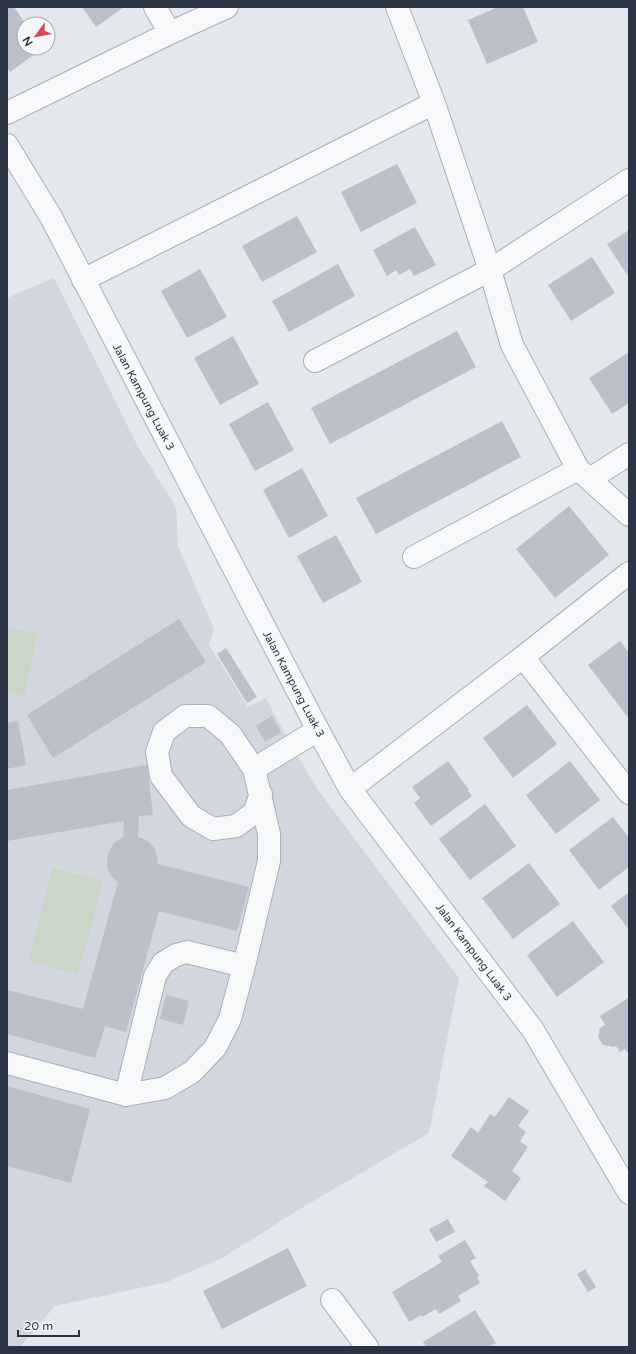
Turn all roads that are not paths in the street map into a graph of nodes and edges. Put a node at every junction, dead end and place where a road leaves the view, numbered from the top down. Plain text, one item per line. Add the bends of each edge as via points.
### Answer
1 (155, 7) edge
2 (227, 7) edge
3 (396, 7) edge
4 (170, 33) junction
5 (434, 103) junction
6 (7, 113) edge
7 (7, 145) edge
8 (629, 180) edge
9 (490, 270) junction
10 (83, 280) junction
11 (315, 361) dead end
12 (629, 454) edge
13 (584, 474) junction
14 (629, 515) edge
15 (414, 556) dead end
16 (629, 573) edge
17 (523, 657) junction
18 (318, 730) junction
19 (254, 770) junction
20 (350, 789) junction
21 (629, 793) edge
22 (261, 794) junction
23 (244, 966) junction
24 (7, 1063) edge
25 (126, 1095) junction
26 (629, 1193) edge
27 (332, 1300) dead end
28 (367, 1347) edge

1 - 4 street
2 - 4 street
3 - 5 street
4 - 6 street
5 - 9 street
5 - 10 street
7 - 10 street, Jalan Kampung Luak 3 via 51,217
8 - 9 street
9 - 11 street
9 - 13 street via 512,344
10 - 18 street, Jalan Kampung Luak 3
12 - 13 street
13 - 14 street
13 - 15 street
16 - 17 street
17 - 20 street
17 - 21 street
18 - 19 street
18 - 20 street, Jalan Kampung Luak 3
19 - 22 street
19 - 22 street via 230,734 208,716 185,716 164,732 157,752 161,776 191,816 213,829 236,826 254,813
20 - 26 street, Jalan Kampung Luak 3 via 533,1030
22 - 23 street via 269,834 269,861
23 - 25 street via 230,1019 215,1048 192,1072 165,1088
23 - 25 street via 187,952 163,962 155,976
24 - 25 street
27 - 28 street

